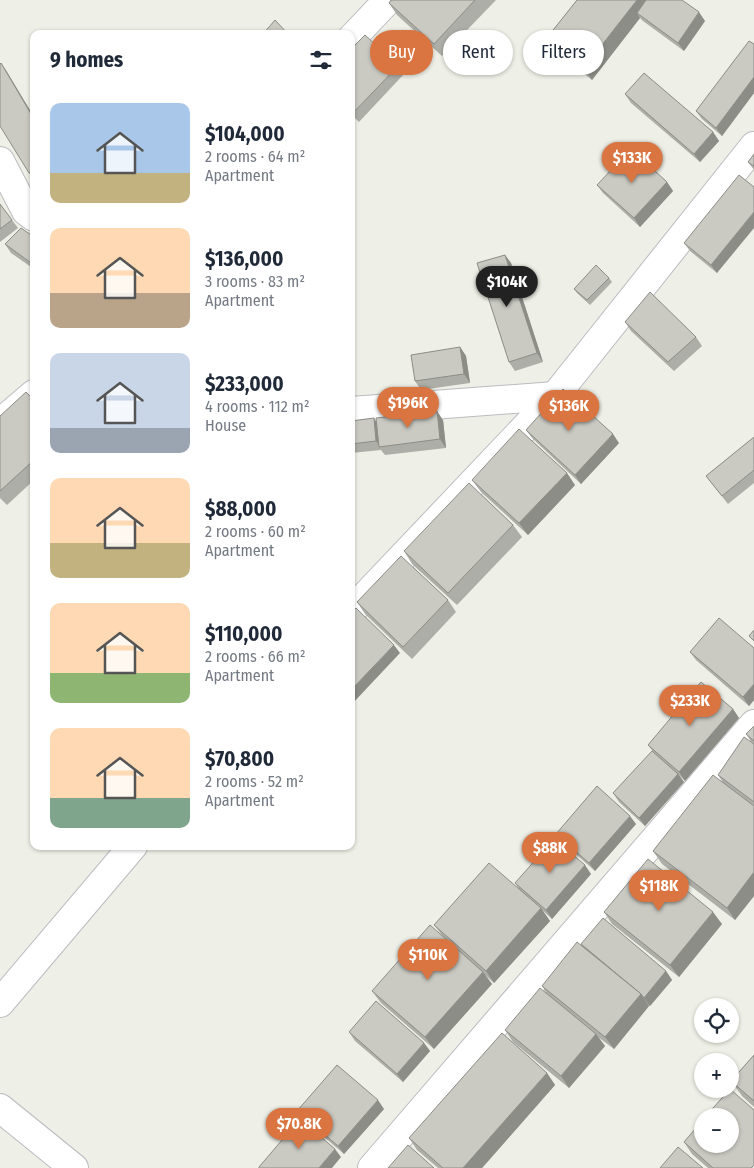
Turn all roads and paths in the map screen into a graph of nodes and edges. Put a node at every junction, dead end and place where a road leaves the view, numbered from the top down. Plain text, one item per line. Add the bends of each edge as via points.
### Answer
1 (388, 0) edge
2 (355, 35) edge
3 (754, 146) edge
4 (0, 161) edge
5 (30, 214) edge
6 (555, 396) junction
7 (30, 398) edge
8 (355, 411) edge
9 (0, 424) edge
10 (355, 607) edge
11 (754, 724) edge
12 (130, 850) edge
13 (0, 1003) edge
14 (0, 1108) edge
15 (74, 1168) edge
16 (372, 1168) edge

1 - 2 street
3 - 6 street
4 - 5 street
6 - 8 street
6 - 10 street
7 - 9 street
11 - 16 street
12 - 13 street
14 - 15 street

